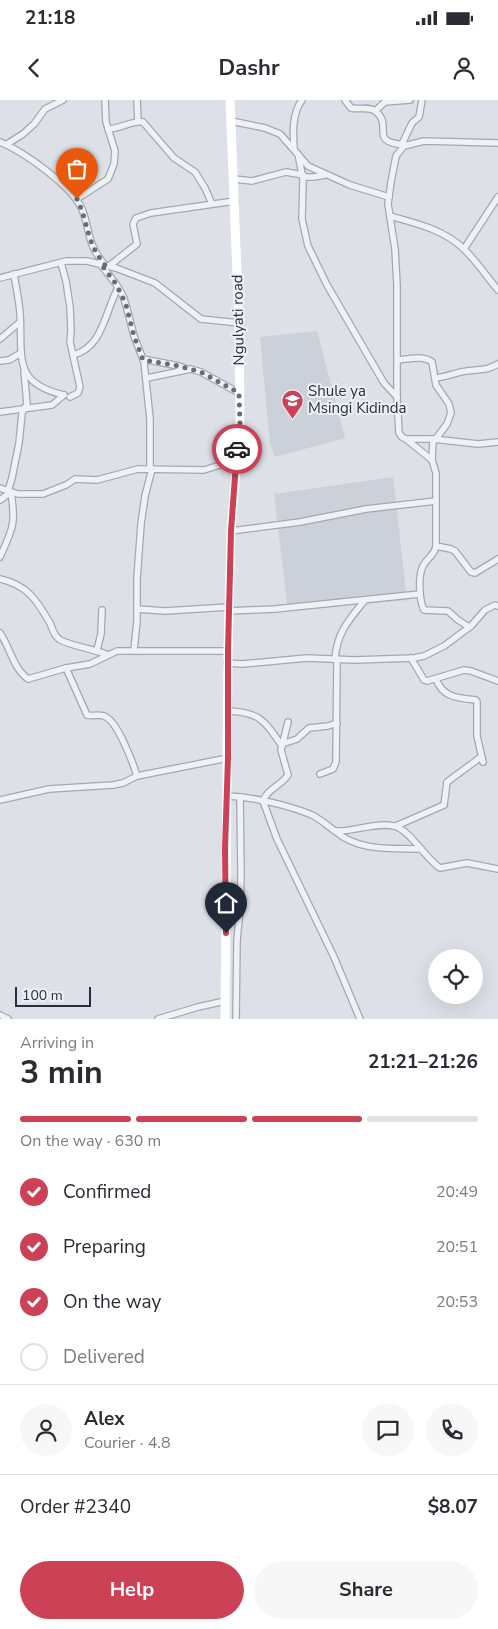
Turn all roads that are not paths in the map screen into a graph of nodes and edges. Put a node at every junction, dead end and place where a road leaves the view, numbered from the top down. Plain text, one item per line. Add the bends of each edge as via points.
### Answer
1 (63, 100) edge
2 (105, 100) edge
3 (137, 100) edge
4 (230, 100) edge
5 (302, 100) edge
6 (345, 100) edge
7 (410, 100) edge
8 (422, 100) edge
9 (375, 111) junction
10 (231, 120) junction
11 (138, 121) junction
12 (108, 129) junction
13 (0, 142) edge
14 (498, 143) edge
15 (7, 144) junction
16 (405, 145) junction
17 (296, 151) junction
18 (325, 175) junction
19 (303, 176) junction
20 (234, 179) junction
21 (389, 197) junction
22 (498, 197) edge
23 (77, 199) junction
24 (235, 201) junction
25 (212, 204) junction
26 (390, 216) junction
27 (464, 249) junction
28 (61, 263) junction
29 (105, 265) junction
30 (14, 274) junction
31 (0, 278) edge
32 (118, 288) junction
33 (498, 290) edge
34 (20, 322) junction
35 (239, 323) junction
36 (0, 339) edge
37 (21, 353) junction
38 (73, 355) junction
39 (143, 360) junction
40 (398, 360) junction
41 (0, 361) edge
42 (496, 365) edge
43 (24, 368) junction
44 (187, 369) junction
45 (498, 372) edge
46 (147, 378) junction
47 (435, 378) junction
48 (239, 393) junction
49 (70, 397) dead end
50 (397, 397) junction
51 (24, 408) junction
52 (0, 412) edge
53 (406, 439) junction
54 (434, 439) junction
55 (498, 442) edge
56 (236, 460) junction
57 (432, 460) junction
58 (151, 469) junction
59 (0, 488) edge
60 (9, 492) junction
61 (0, 500) edge
62 (436, 501) junction
63 (231, 531) junction
64 (436, 546) junction
65 (0, 557) edge
66 (498, 558) edge
67 (0, 578) edge
68 (420, 594) junction
69 (365, 600) junction
70 (498, 606) edge
71 (137, 609) junction
72 (229, 609) junction
73 (102, 610) dead end
74 (469, 627) junction
75 (0, 633) edge
76 (96, 650) junction
77 (134, 650) junction
78 (228, 651) junction
79 (106, 654) junction
80 (411, 658) junction
81 (336, 659) junction
82 (227, 663) junction
83 (66, 668) junction
84 (436, 679) junction
85 (498, 680) edge
86 (227, 711) junction
87 (288, 722) dead end
88 (337, 723) junction
89 (282, 745) junction
90 (228, 758) junction
91 (320, 774) dead end
92 (137, 776) junction
93 (227, 796) junction
94 (240, 797) junction
95 (0, 800) edge
96 (263, 802) junction
97 (396, 826) junction
98 (335, 831) junction
99 (421, 849) junction
100 (498, 869) edge
101 (225, 1001) junction
102 (0, 1015) edge
103 (8, 1019) edge
104 (158, 1019) edge
105 (225, 1019) edge
106 (236, 1019) edge
107 (360, 1019) edge

1 - 15 street via 45,109 34,124
2 - 12 street
3 - 11 street
4 - 10 main road, Ngulyati road
5 - 17 street via 293,128
6 - 9 street via 352,108
7 - 9 street via 386,102
8 - 16 street via 420,117 412,123
9 - 16 street via 380,116 386,141
10 - 17 street via 280,134
10 - 20 main road, Ngulyati road
11 - 12 street via 122,128
11 - 25 street via 143,122 174,158 200,177
12 - 23 street via 114,151 113,170 108,179
13 - 15 street
14 - 16 street via 424,141
15 - 23 street via 44,169
16 - 21 street via 396,156
17 - 18 street via 308,166
17 - 19 street
18 - 19 street
18 - 21 street
19 - 20 street via 286,172 252,181
19 - 50 street via 302,219 308,246 384,383
20 - 24 main road, Ngulyati road
21 - 26 street
22 - 27 street
23 - 29 street via 90,240
24 - 25 street
24 - 35 main road, Ngulyati road
25 - 29 street via 136,218 133,224 137,244
26 - 27 street via 440,232
26 - 40 street via 397,285
27 - 33 street
28 - 29 street via 87,261
28 - 30 street
28 - 38 street via 68,296
29 - 32 street
29 - 35 street via 155,283 201,319
30 - 31 street
30 - 34 street
32 - 38 street via 104,324 91,345
32 - 39 street
34 - 36 street
34 - 37 street
35 - 48 main road, Ngulyati road
37 - 41 street
37 - 43 street
38 - 49 street via 80,387
39 - 44 street
39 - 46 street
40 - 47 street via 428,359 432,362
40 - 50 street
42 - 45 street
42 - 47 street via 478,372 466,371
43 - 51 street via 27,404
43 - 51 street via 38,386 64,395 52,404
44 - 46 street
44 - 48 street via 201,372
46 - 58 street
47 - 54 street via 451,413 447,424
48 - 56 main road, Ngulyati road
50 - 53 street via 399,433
51 - 52 street
51 - 60 street
53 - 54 street
53 - 57 street
54 - 55 street via 478,444
54 - 57 street
56 - 58 street via 204,470
56 - 63 main road, Ngulyati road
57 - 62 street via 436,473
58 - 60 street via 123,472 97,480 75,479 43,494
58 - 71 street via 141,524
59 - 60 street
60 - 61 street
60 - 65 street via 14,522
62 - 63 street
62 - 64 street
63 - 72 main road, Ngulyati road
64 - 66 street via 455,551 475,573
64 - 68 street via 422,567
67 - 76 street via 27,591 61,641
68 - 69 street
68 - 74 street via 424,610 448,611
69 - 72 street
69 - 81 street via 339,635
70 - 74 street via 485,610
71 - 72 street
71 - 77 street
72 - 78 main road, Ngulyati road
73 - 76 street via 101,634
74 - 80 street via 432,652
75 - 83 street via 27,678
76 - 79 street
77 - 78 street
77 - 79 street
78 - 82 main road, Ngulyati road
79 - 83 street via 97,662
80 - 81 street
80 - 84 street via 424,680
81 - 82 street
81 - 88 street
82 - 86 main road, Ngulyati road
83 - 92 street via 87,715 103,715 109,719
84 - 85 street via 464,670
84 - 97 street via 445,693 476,700 477,736 482,760 447,782 442,807
86 - 89 street via 254,715 264,722
86 - 90 main road, Ngulyati road
87 - 89 street
88 - 89 street via 309,728 297,739
88 - 91 street via 334,768
89 - 96 street via 288,775 269,791
90 - 92 street
90 - 93 main road, Ngulyati road
92 - 95 street via 113,785 49,789
93 - 94 street
93 - 101 main road, Ngulyati road
94 - 96 street
94 - 106 street
96 - 98 street via 314,816
96 - 107 street
97 - 98 street
97 - 99 street
98 - 99 street via 365,846
99 - 100 street via 440,868 467,864
101 - 104 street
101 - 105 main road, Ngulyati road
102 - 103 street

